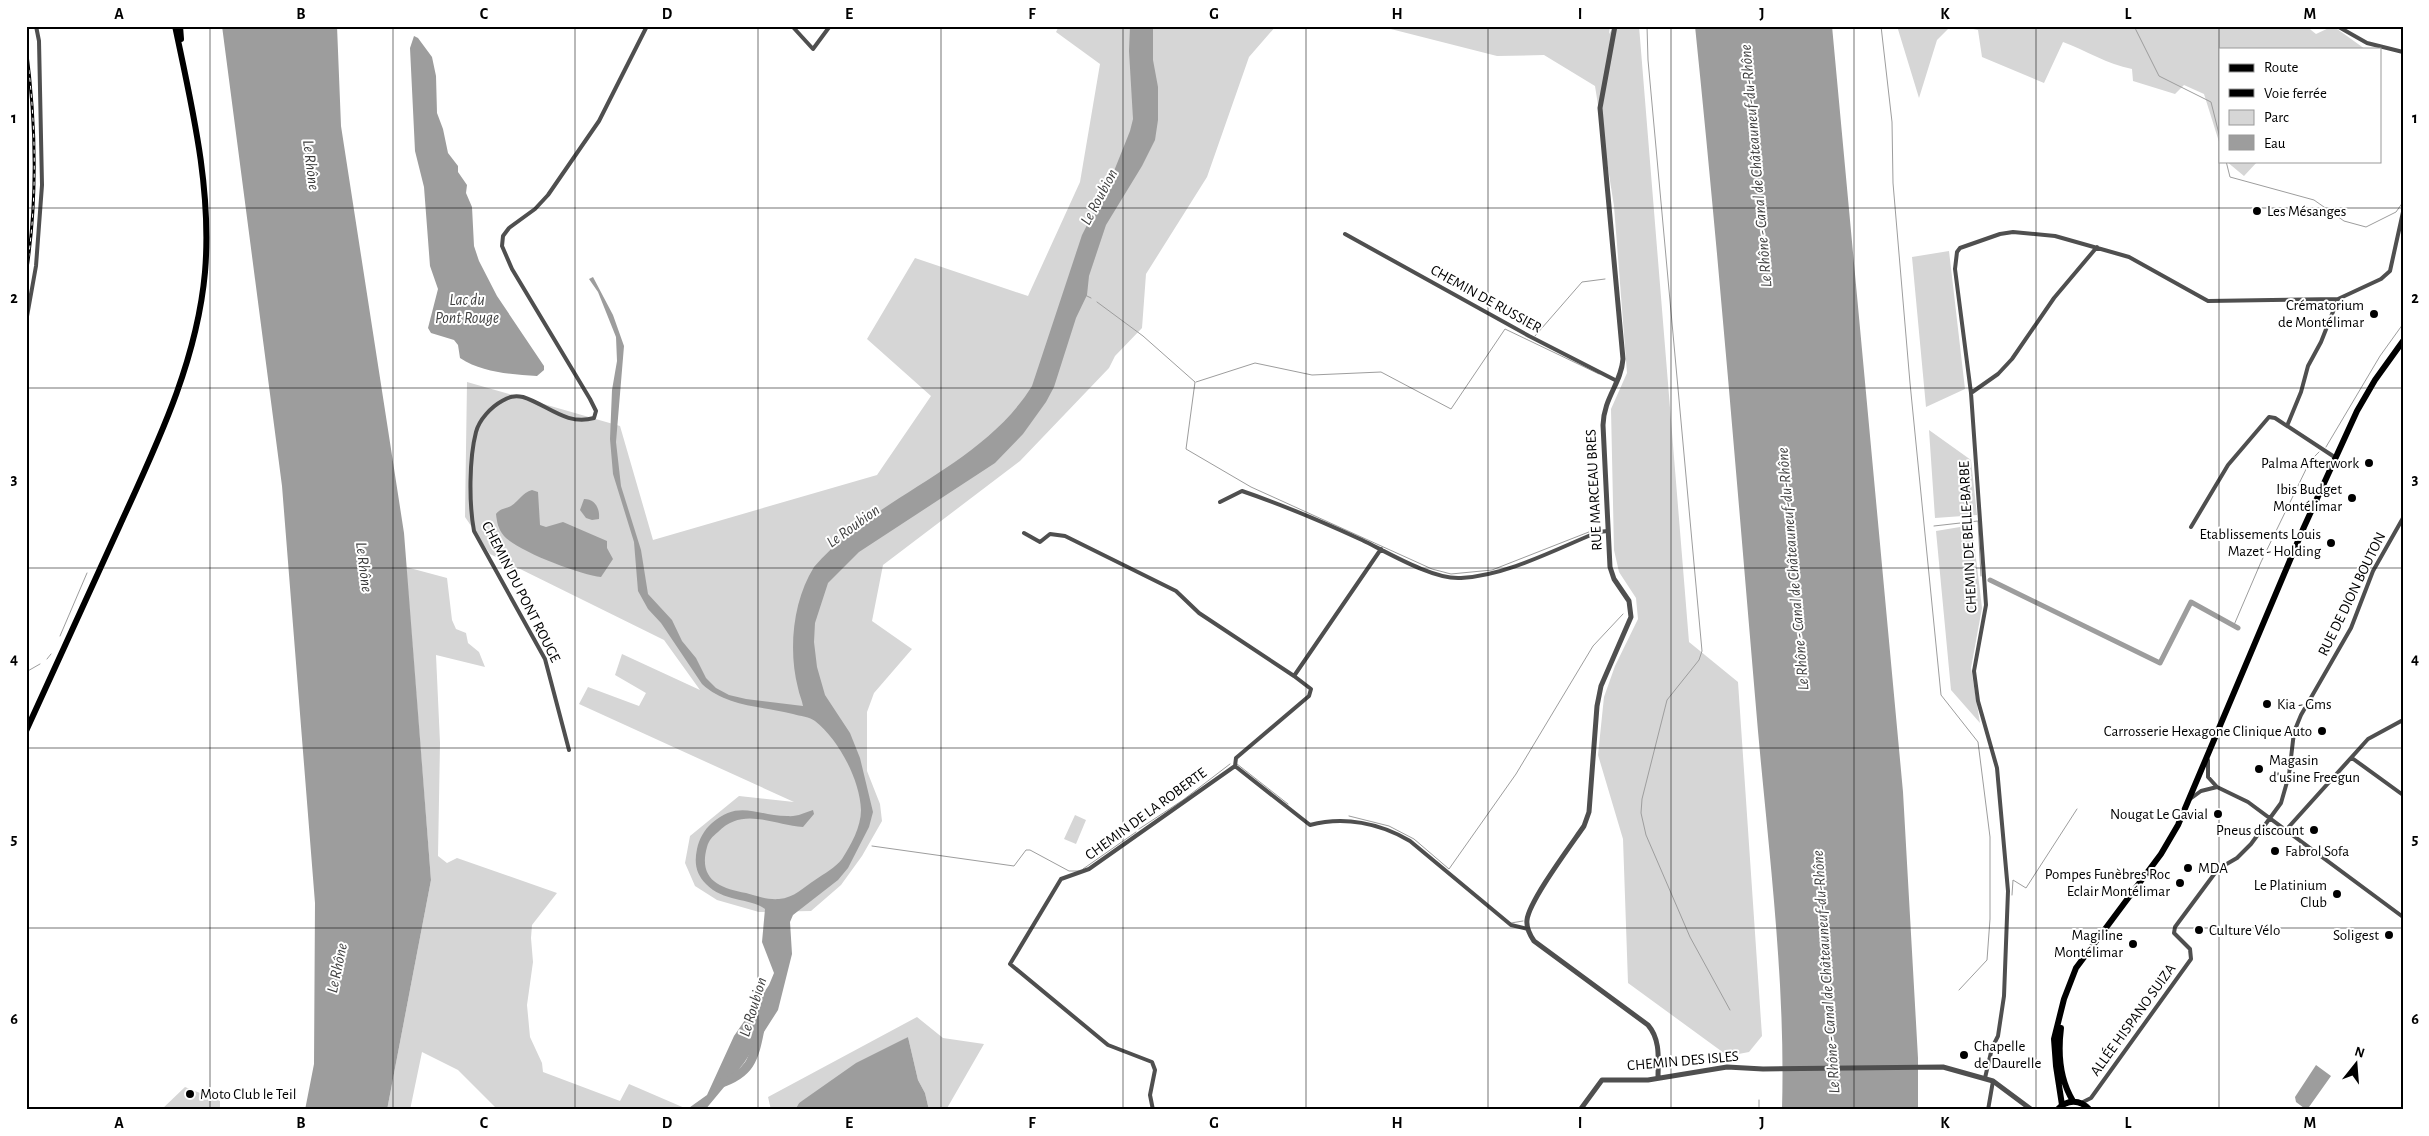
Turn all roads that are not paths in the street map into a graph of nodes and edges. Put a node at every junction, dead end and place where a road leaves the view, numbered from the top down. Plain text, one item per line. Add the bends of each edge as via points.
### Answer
1 (36, 26) edge
2 (175, 26) edge
3 (180, 26) edge
4 (647, 26) edge
5 (792, 26) edge
6 (830, 26) edge
7 (1615, 26) edge
8 (2337, 26) edge
9 (2403, 52) edge
10 (188, 92) junction
11 (2403, 212) edge
12 (1345, 234) dead end
13 (2098, 247) junction
14 (2338, 299) junction
15 (26, 322) edge
16 (2403, 341) edge
17 (1617, 381) junction
18 (1971, 393) junction
19 (2287, 426) junction
20 (2336, 458) junction
21 (1220, 502) dead end
22 (2403, 518) edge
23 (2191, 527) dead end
24 (1608, 531) junction
25 (1024, 533) dead end
26 (1381, 549) junction
27 (1294, 676) junction
28 (2403, 720) edge
29 (26, 731) edge
30 (569, 750) dead end
31 (2208, 755) junction
32 (2352, 758) junction
33 (1235, 764) junction
34 (2217, 788) junction
35 (2403, 795) edge
36 (2188, 801) junction
37 (2270, 818) junction
38 (2286, 830) junction
39 (2403, 917) edge
40 (1528, 929) junction
41 (2064, 999) junction
42 (1658, 1078) junction
43 (1985, 1078) junction
44 (1993, 1081) junction
45 (2091, 1098) junction
46 (2073, 1101) junction
47 (2081, 1103) junction
48 (2059, 1108) edge
49 (1153, 1110) edge
50 (1580, 1110) edge
51 (1988, 1110) edge
52 (2032, 1110) edge
53 (2090, 1110) edge

1 - 15 street via 42,176 36,266
2 - 10 main road
3 - 10 main road
4 - 30 street, CHEMIN DU PONT ROUGE via 599,121 548,195 502,236 502,246 512,269 596,411 594,418 583,421 567,418 523,398 511,396 493,405 476,431 470,507 474,531 545,659
5 - 6 street via 813,49
7 - 17 street, RUE MARCEAU BRES via 1600,108 1623,359
8 - 9 street via 2367,42
10 - 29 main road via 204,177 207,223 202,301 190,350 178,394 150,461
11 - 14 street via 2390,271 2381,279
12 - 17 street, CHEMIN DE RUSSIER via 1521,332
13 - 14 street via 2138,261 2208,301
13 - 18 street via 2054,298 2012,360
13 - 18 street, CHEMIN DE BELLE-BARBE via 2055,236 2013,232 1960,248 1955,269
14 - 19 street via 2308,366 2302,392
16 - 20 main road via 2366,395
17 - 24 street, RUE MARCEAU BRES via 1603,414
18 - 43 street, CHEMIN DE BELLE-BARBE via 1986,605 1974,671 1978,701 1997,768 2008,891 2004,996 1998,1036
19 - 20 street
19 - 23 street via 2275,418 2264,421 2228,465
20 - 31 main road
21 - 26 street via 1242,491
22 - 37 street, RUE DE DION BOUTON via 2373,571 2351,628 2301,715 2294,732 2285,794
24 - 26 street via 1598,532 1517,565 1458,579 1426,571
24 - 40 street, RUE MARCEAU BRES via 1610,568 1629,601 1631,617 1596,706 1589,812 1584,826 1532,904
25 - 27 street via 1040,542 1050,534 1065,536 1176,592 1199,613
26 - 27 street
27 - 33 street via 1311,689 1309,696
28 - 32 street via 2368,739
31 - 34 street via 2208,776
31 - 36 main road
32 - 35 street
32 - 38 street
33 - 40 street via 1310,825 1354,822 1396,833 1421,850 1494,913 1511,925
33 - 49 street, CHEMIN DE LA ROBERTE via 1090,869 1061,879 1010,964 1108,1045 1152,1062 1155,1070 1150,1095
34 - 36 street via 2201,791
34 - 37 street via 2248,802
36 - 41 main road via 2161,854 2083,956
37 - 38 street
37 - 45 street, ALLÉE HISPANO SUIZA via 2237,858 2218,869 2175,927 2177,938 2190,948 2190,959
38 - 39 street
40 - 42 street via 1534,942 1655,1033
41 - 46 main road via 2060,1055 2065,1085
41 - 48 main road via 2054,1039
42 - 43 street, CHEMIN DES ISLES via 1727,1067 1943,1067
42 - 50 street, CHEMIN DES ISLES via 1602,1080
43 - 44 street, CHEMIN DES ISLES
44 - 51 street
44 - 52 street, CHEMIN DES ISLES
45 - 47 street, ALLÉE HISPANO SUIZA
45 - 53 street, ALLÉE HISPANO SUIZA
46 - 47 main road
46 - 48 main road
47 - 53 main road

